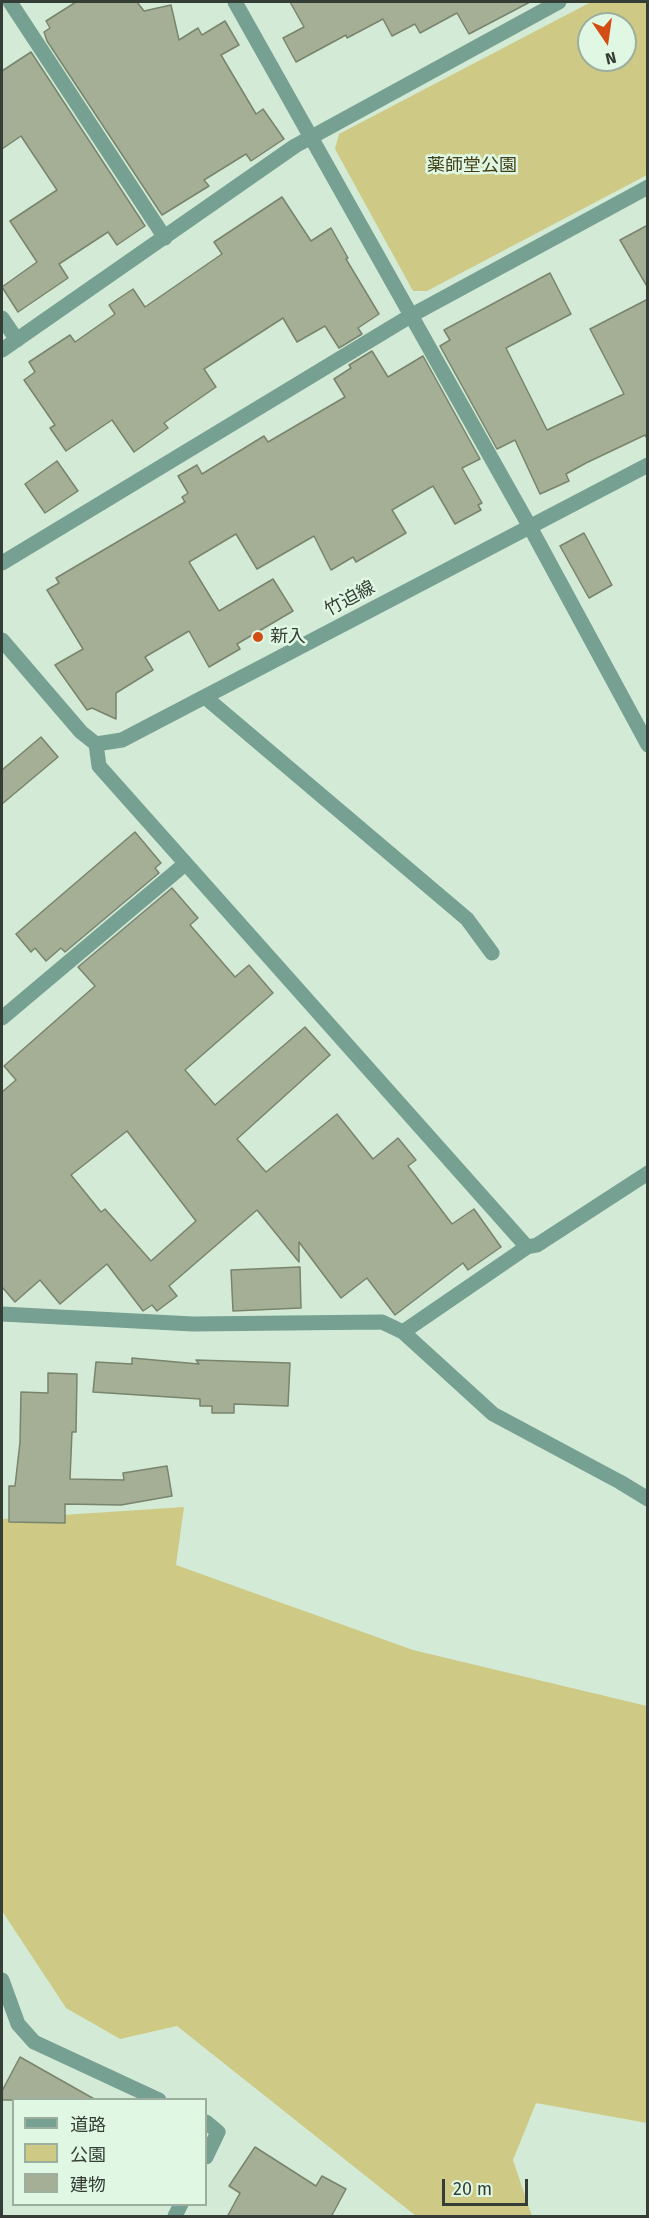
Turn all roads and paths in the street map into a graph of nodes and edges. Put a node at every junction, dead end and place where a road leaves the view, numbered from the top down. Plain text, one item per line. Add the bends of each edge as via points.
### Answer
1 (10, 2) edge
2 (235, 2) edge
3 (559, 2) edge
4 (311, 138) junction
5 (648, 187) edge
6 (165, 238) junction
7 (412, 315) junction
8 (2, 318) edge
9 (17, 340) junction
10 (2, 350) edge
11 (648, 465) edge
12 (530, 527) junction
13 (2, 563) edge
14 (2, 640) edge
15 (205, 697) junction
16 (96, 744) junction
17 (648, 745) edge
18 (185, 864) junction
19 (492, 952) dead end
20 (2, 1018) edge
21 (648, 1173) edge
22 (527, 1247) junction
23 (2, 1314) edge
24 (403, 1332) junction
25 (648, 1499) edge
26 (2, 1980) edge
27 (155, 2098) edge
28 (207, 2123) edge
29 (207, 2155) edge

1 - 6 street
2 - 4 street
3 - 4 street
4 - 6 street
4 - 7 street
5 - 7 street
6 - 9 street
7 - 12 street
7 - 13 street
8 - 9 street
9 - 10 street
11 - 12 street, 竹迫線
12 - 15 street, 竹迫線
12 - 17 street
14 - 16 street via 81,732
15 - 16 street, 竹迫線 via 122,740
15 - 19 street via 467,919
16 - 18 street via 99,766
18 - 20 street
18 - 22 street
21 - 22 street via 537,1245
22 - 24 street
23 - 24 street via 193,1324 361,1321 382,1322
24 - 25 street via 493,1414
26 - 27 street via 18,2024 34,2042
28 - 29 street via 218,2132

